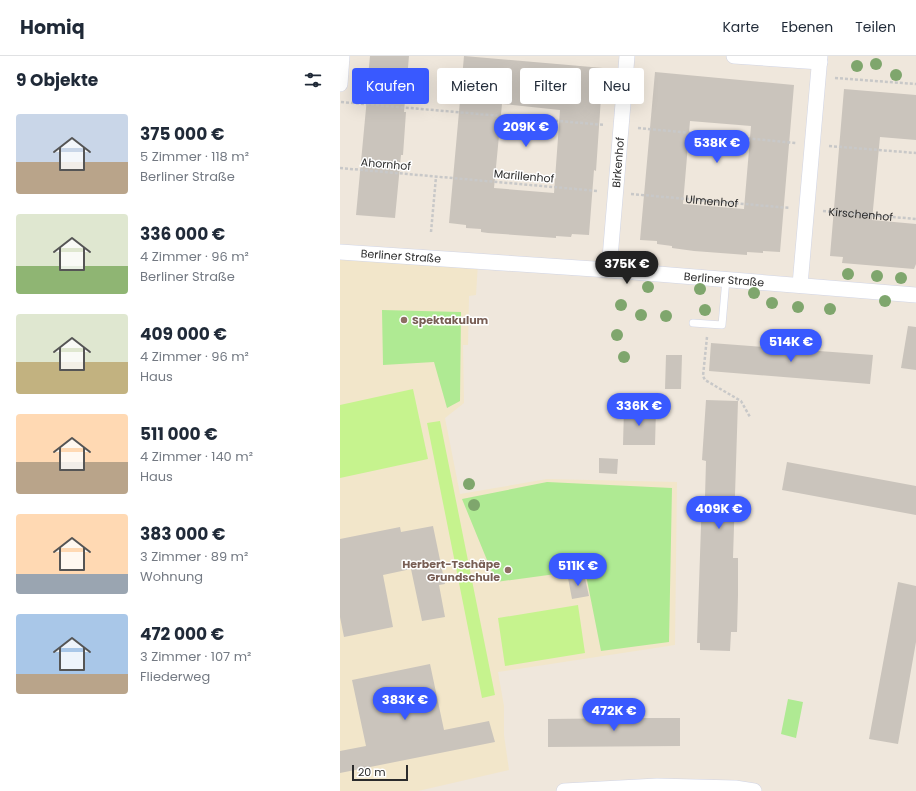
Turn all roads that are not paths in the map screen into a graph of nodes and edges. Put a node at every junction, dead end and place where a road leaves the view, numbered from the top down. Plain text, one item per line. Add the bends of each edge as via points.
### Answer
1 (342, 56) edge
2 (627, 56) edge
3 (734, 56) edge
4 (820, 65) edge
5 (340, 84) edge
6 (340, 252) edge
7 (609, 270) junction
8 (726, 279) junction
9 (800, 285) junction
10 (916, 295) edge
11 (693, 323) dead end
12 (564, 791) edge
13 (754, 791) edge

1 - 5 street
2 - 7 street, Birkenhof
3 - 4 street
4 - 9 street
6 - 7 street, Berliner Straße
7 - 8 street, Berliner Straße
8 - 9 street, Berliner Straße
8 - 11 lane via 722,325
9 - 10 street, Berliner Straße
12 - 13 street via 657,786 735,788

